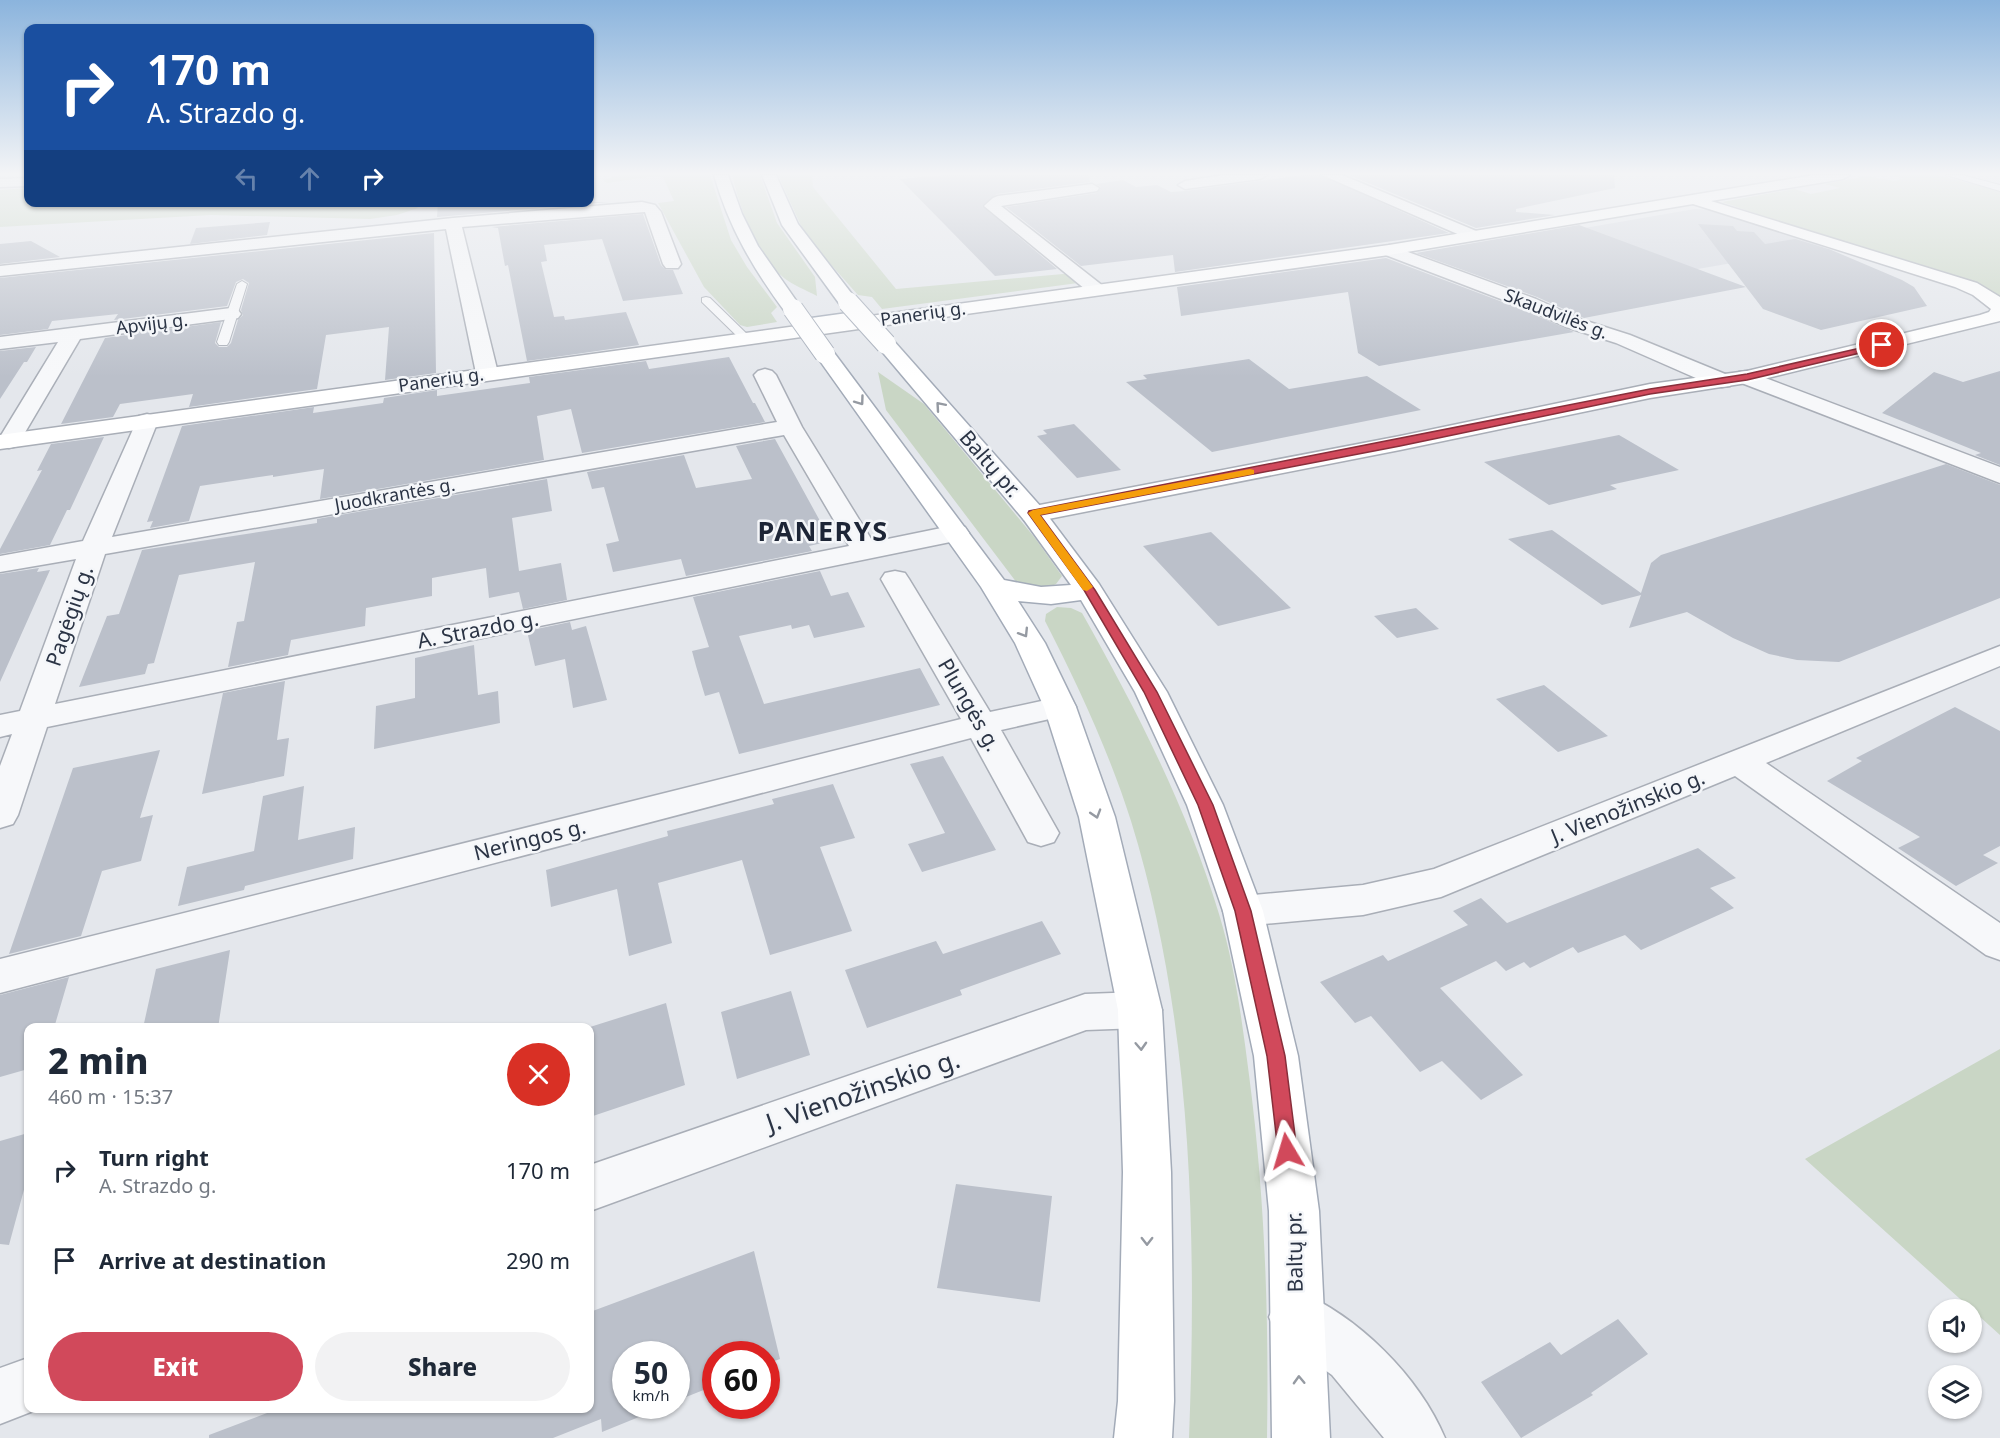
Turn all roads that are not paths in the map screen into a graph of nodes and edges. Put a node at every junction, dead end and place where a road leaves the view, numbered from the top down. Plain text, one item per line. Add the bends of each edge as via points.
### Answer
1 (273, 242) edge
2 (457, 242) edge
3 (664, 242) edge
4 (746, 242) edge
5 (802, 242) edge
6 (1037, 242) edge
7 (1441, 242) edge
8 (1827, 242) edge
9 (1389, 250) junction
10 (672, 264) dead end
11 (0, 271) edge
12 (242, 284) dead end
13 (1097, 290) junction
14 (706, 300) dead end
15 (231, 314) junction
16 (799, 317) junction
17 (862, 317) junction
18 (74, 334) junction
19 (745, 338) junction
20 (223, 342) dead end
21 (0, 343) edge
22 (487, 373) junction
23 (765, 375) dead end
24 (1747, 377) junction
25 (1722, 381) junction
26 (147, 420) junction
27 (791, 427) junction
28 (4, 442) edge
29 (2000, 476) edge
30 (1033, 513) junction
31 (956, 533) junction
32 (94, 547) junction
33 (866, 552) junction
34 (0, 564) edge
35 (895, 579) dead end
36 (994, 586) junction
37 (1089, 590) junction
38 (2000, 655) edge
39 (1060, 707) junction
40 (34, 719) junction
41 (981, 725) junction
42 (0, 726) edge
43 (1738, 761) junction
44 (0, 815) edge
45 (1041, 833) dead end
46 (1243, 911) junction
47 (2000, 944) edge
48 (0, 976) edge
49 (1140, 1010) junction
50 (594, 1187) edge
51 (1296, 1317) junction
52 (24, 1387) edge
53 (0, 1396) edge
54 (1143, 1438) edge
55 (1301, 1438) edge
56 (1416, 1438) edge

1 - 11 street
2 - 22 street
3 - 10 street
4 - 16 main road
5 - 17 main road, Baltų pr., bridge
6 - 13 street
7 - 9 main road, Panerių g.
8 - 24 main road via 1971,288 1989,297 2000,309 1996,316 1977,322
9 - 13 main road, Panerių g.
9 - 25 street, Skaudvilės g.
12 - 15 lane
13 - 19 main road, Panerių g.
14 - 19 lane
15 - 18 street, Apvijų g.
15 - 20 lane
16 - 17 main road
16 -> 31 main road, bridge
30 -> 17 main road, Baltų pr., bridge
18 - 21 street, Apvijų g.
18 - 28 street
19 - 22 main road, Panerių g.
22 - 26 main road, Panerių g.
23 - 27 street
24 - 25 main road
24 - 29 street
25 - 30 main road
26 - 28 main road, Panerių g.
26 - 32 street, Pagėgių g.
27 - 32 street, Juodkrantės g.
27 - 33 street
30 - 37 main road, Baltų pr.
31 - 33 street, A. Strazdo g.
31 - 36 main road
32 - 34 street, Juodkrantės g.
32 - 40 street, Pagėgių g.
33 - 40 street, A. Strazdo g.
35 - 41 street, Plungės g.
36 - 37 main road via 1028,596
36 -> 39 main road via 1030,643
37 - 46 main road, Baltų pr. via 1151,692 1200,794
38 - 43 street, J. Vienožinskio g.
39 - 41 street, Neringos g.
39 -> 49 main road via 1097,817
40 - 42 street, A. Strazdo g.
40 - 44 street, Pagėgių g.
41 - 45 street, Plungės g.
41 - 48 street, Neringos g.
43 - 46 street, J. Vienožinskio g. via 1441,882 1363,900
43 - 47 street
46 - 51 main road, Baltų pr. via 1277,1067 1294,1210
49 - 50 street, J. Vienožinskio g. via 1085,1012
49 -> 54 main road via 1147,1172
55 -> 51 main road, Baltų pr.
51 - 56 street via 1351,1356 1403,1416
52 - 53 street

